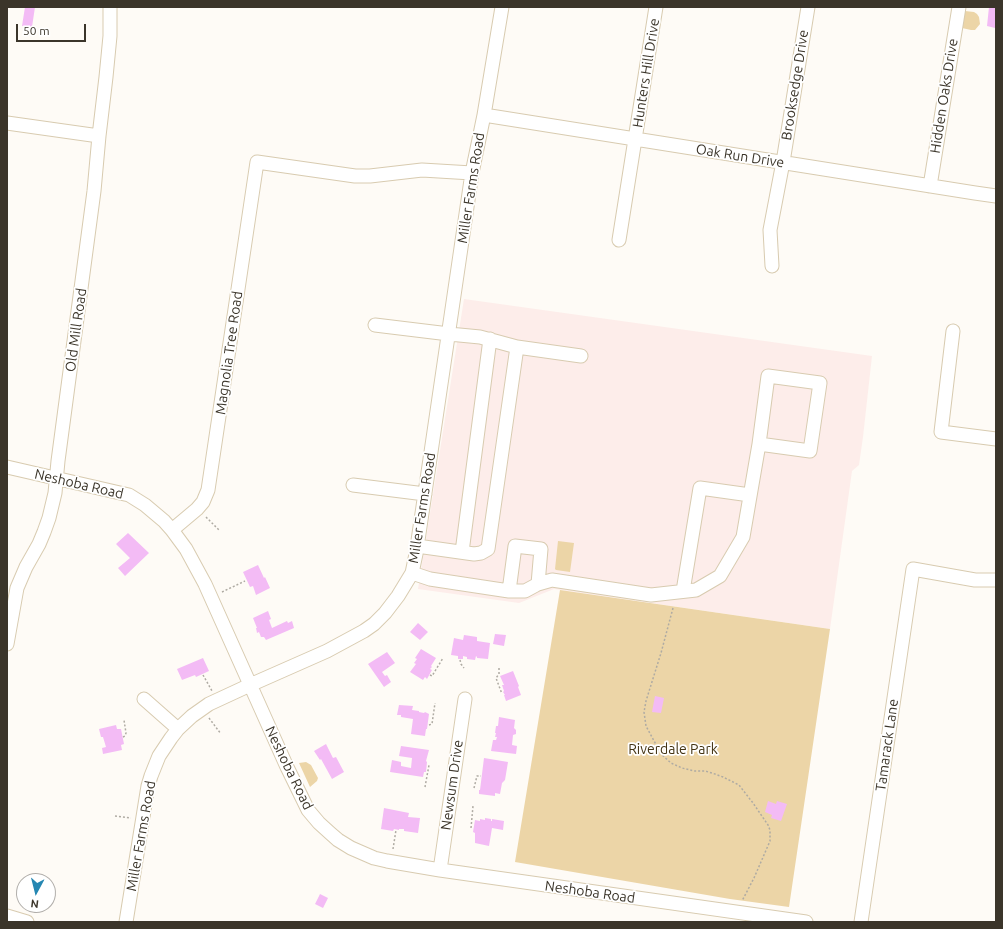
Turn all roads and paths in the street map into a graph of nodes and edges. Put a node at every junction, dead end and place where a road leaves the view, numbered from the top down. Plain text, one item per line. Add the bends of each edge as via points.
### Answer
1 (110, 7) edge
2 (502, 7) edge
3 (656, 7) edge
4 (808, 7) edge
5 (959, 7) edge
6 (484, 115) junction
7 (7, 123) edge
8 (99, 136) junction
9 (635, 139) junction
10 (783, 162) junction
11 (472, 173) junction
12 (930, 186) junction
13 (996, 196) edge
14 (619, 240) dead end
15 (772, 266) dead end
16 (375, 325) dead end
17 (953, 331) dead end
18 (448, 334) junction
19 (490, 339) junction
20 (517, 347) junction
21 (581, 356) dead end
22 (996, 439) edge
23 (759, 444) junction
24 (7, 467) edge
25 (56, 478) junction
26 (353, 485) dead end
27 (425, 494) junction
28 (750, 495) junction
29 (197, 509) junction
30 (172, 530) junction
31 (219, 530) dead end
32 (417, 546) junction
33 (462, 552) junction
34 (412, 573) junction
35 (996, 580) edge
36 (245, 581) dead end
37 (538, 584) junction
38 (509, 591) junction
39 (683, 591) junction
40 (219, 594) dead end
41 (673, 608) dead end
42 (9, 622) edge
43 (7, 644) edge
44 (443, 658) dead end
45 (460, 660) dead end
46 (464, 668) dead end
47 (499, 668) dead end
48 (203, 675) dead end
49 (430, 675) dead end
50 (250, 684) junction
51 (502, 694) dead end
52 (465, 699) dead end
53 (144, 700) dead end
54 (216, 701) junction
55 (435, 703) dead end
56 (207, 716) dead end
57 (124, 720) dead end
58 (429, 725) dead end
59 (178, 729) junction
60 (220, 734) dead end
61 (123, 736) dead end
62 (429, 764) dead end
63 (481, 776) dead end
64 (426, 786) dead end
65 (474, 788) dead end
66 (473, 806) dead end
67 (115, 816) dead end
68 (142, 820) junction
69 (471, 828) dead end
70 (396, 830) dead end
71 (392, 849) dead end
72 (440, 870) junction
73 (740, 905) dead end
74 (7, 916) edge
75 (26, 922) edge
76 (126, 922) edge
77 (806, 922) edge
78 (861, 922) edge

1 - 8 street, Old Mill Road via 110,36
2 - 6 street, Miller Farms Road
3 - 9 street, Hunters Hill Drive
4 - 10 street, Brooksedge Drive
5 - 12 street, Hidden Oaks Drive
6 - 9 street, Oak Run Drive
6 - 11 street, Miller Farms Road
7 - 8 street
8 - 25 street, Old Mill Road
9 - 10 street, Oak Run Drive
9 - 14 street, Hunters Hill Drive
10 - 12 street, Oak Run Drive
10 - 15 street, Brooksedge Drive via 770,230
11 - 18 street, Miller Farms Road
11 - 29 street, Magnolia Tree Road via 422,170 355,176 257,162 208,490
12 - 13 street, Oak Run Drive
16 - 18 street
17 - 22 street via 941,432
18 - 19 street
18 - 27 street, Miller Farms Road
19 - 20 street
19 - 33 street
20 - 21 street
20 - 33 street via 488,549 474,554
23 - 23 street via 810,451 820,382 768,376
23 - 28 street
24 - 25 street, Neshoba Road
25 - 30 street, Neshoba Road via 129,495
25 - 42 street, Old Mill Road via 49,518 39,544 19,581
26 - 27 street
27 - 32 street, Miller Farms Road
28 - 39 street via 743,537 720,576 696,590
28 - 39 street via 700,488
29 - 30 street, Magnolia Tree Road
29 - 31 path
30 - 50 street, Neshoba Road via 202,577
32 - 33 street
32 - 34 street, Miller Farms Road
34 - 38 street via 430,579
34 - 50 street, Miller Farms Road via 385,613 364,631 327,651
35 - 78 street, Tamarack Lane via 975,580 913,569
36 - 40 path
37 - 38 street via 525,591
37 - 38 street via 541,549 515,546
37 - 39 street via 552,580 651,595
41 - 73 path via 646,701 646,726 661,754 670,763 694,771 712,773 739,785 768,825 770,841
42 - 43 street, Old Mill Road
44 - 49 path via 432,676
45 - 46 path
47 - 51 path via 496,678
48 - 54 path
50 - 54 street, Miller Farms Road
50 - 72 street, Neshoba Road via 295,784 308,810 319,823 338,840 362,853 387,861
52 - 72 street, Newsum Drive
53 - 59 street
54 - 59 street, Miller Farms Road via 192,716
55 - 58 path via 432,724
56 - 60 path
57 - 61 path via 126,733
59 - 68 street, Miller Farms Road via 159,756 151,776
62 - 64 path
63 - 65 path via 478,776
66 - 69 path
67 - 68 path
68 - 76 street, Miller Farms Road
70 - 71 path
72 - 77 street, Neshoba Road
74 - 75 street

